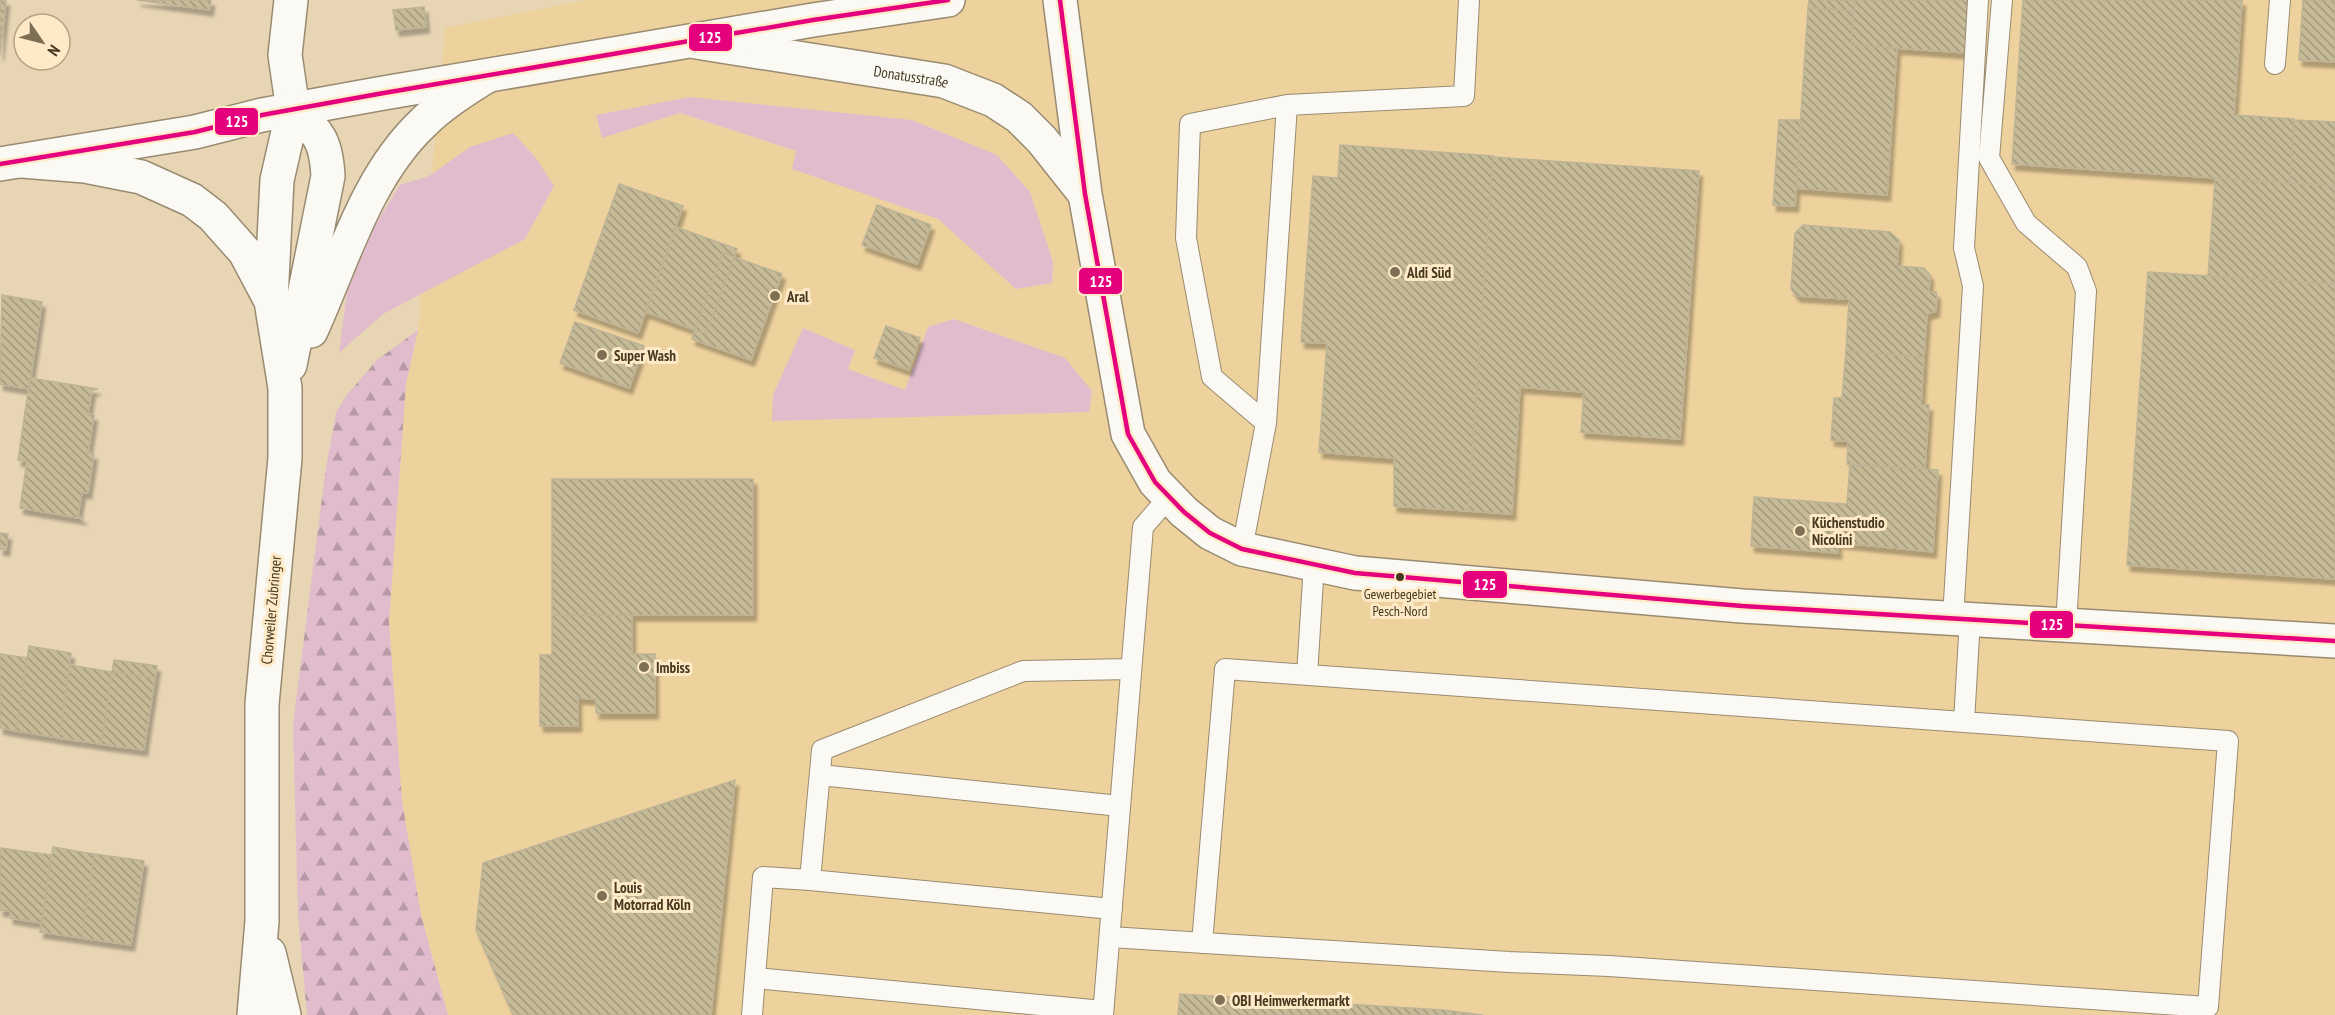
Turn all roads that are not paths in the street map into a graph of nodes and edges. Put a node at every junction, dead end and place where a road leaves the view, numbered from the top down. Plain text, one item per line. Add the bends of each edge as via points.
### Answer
1 (291, 0) edge
2 (948, 0) edge
3 (1060, 0) edge
4 (1469, 0) edge
5 (1978, 0) edge
6 (2002, 0) edge
7 (2280, 0) edge
8 (896, 4) edge
9 (695, 42) junction
10 (2275, 64) dead end
11 (487, 76) junction
12 (1287, 105) junction
13 (293, 110) junction
14 (11, 163) edge
15 (1085, 194) junction
16 (271, 301) junction
17 (285, 388) junction
18 (1266, 423) junction
19 (1169, 497) junction
20 (1242, 549) junction
21 (1314, 564) junction
22 (1961, 619) junction
23 (2066, 625) junction
24 (2335, 641) edge
25 (1131, 669) junction
26 (1307, 675) junction
27 (1964, 722) junction
28 (820, 775) junction
29 (1120, 806) junction
30 (810, 880) junction
31 (1112, 909) junction
32 (262, 921) junction
33 (1110, 937) junction
34 (1202, 943) junction
35 (755, 978) junction
36 (1103, 1013) edge
37 (254, 1015) edge
38 (284, 1015) edge
39 (752, 1015) edge

1 - 13 main road via 285,55
2 - 8 main road, Donatusstraße
3 - 15 main road
4 - 12 lane via 1464,96
5 - 22 lane via 1964,248 1973,286
6 - 23 lane via 1989,159 2026,223 2077,267 2086,291
7 - 10 lane
8 - 9 main road, Donatusstraße
9 - 11 main road, Donatusstraße
9 - 15 main road, Donatusstraße via 944,81 993,100 1019,117 1042,140
11 - 13 main road, Donatusstraße
11 - 17 main road via 424,121 386,168 362,212
12 - 18 lane
12 - 18 lane via 1190,124 1186,238 1212,377
13 - 14 main road, Donatusstraße via 195,132
13 - 16 main road via 277,180
13 - 17 main road via 321,137 327,150 328,176
14 - 16 main road via 85,166 141,177 192,201 213,216 245,252
15 - 19 main road via 1128,434 1155,482
16 - 17 main road, Chorweiler Zubringer
17 - 32 main road, Chorweiler Zubringer via 285,458 262,704
18 - 20 lane
19 - 20 main road via 1210,533
19 - 25 lane via 1143,527
20 - 21 main road
21 - 22 main road via 1355,573 1462,583
21 - 26 lane
22 - 23 main road
22 - 27 lane
23 - 24 main road
25 - 28 lane via 1023,670 822,750
25 - 29 lane
26 - 27 lane
26 - 34 lane via 1225,669
27 - 34 lane via 2228,741 2208,1007 1620,966
28 - 29 lane
28 - 30 lane
29 - 31 lane
30 - 31 lane
30 - 35 lane via 763,877
31 - 33 lane
32 - 37 main road, Chorweiler Zubringer
32 - 38 main road, Chorweiler Zubringer
33 - 34 lane
33 - 36 lane
35 - 36 lane
35 - 39 lane

